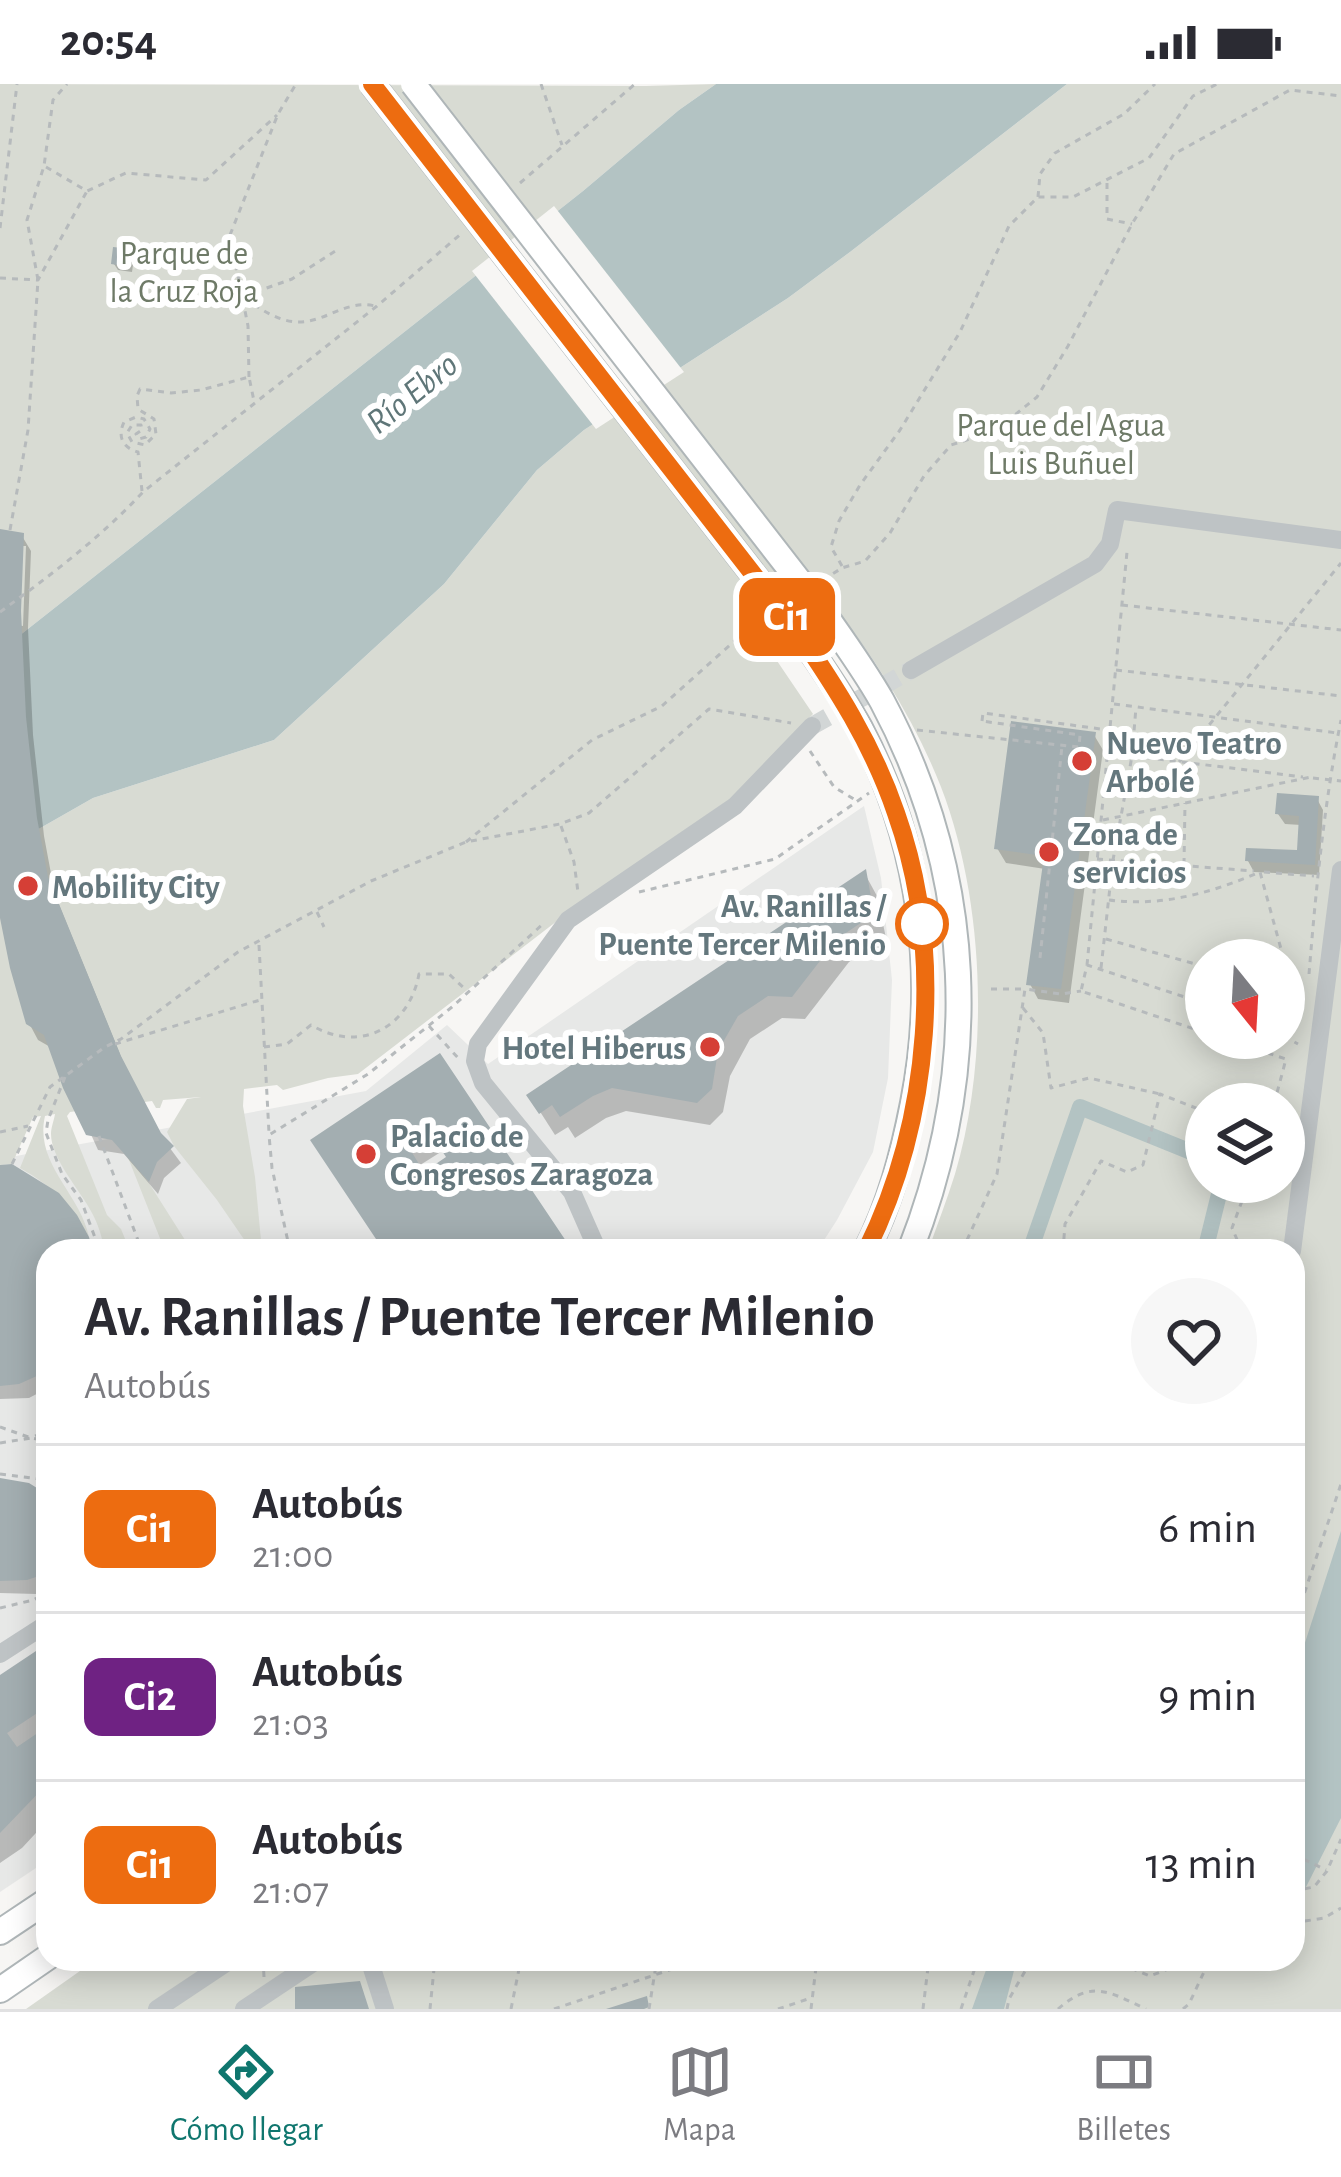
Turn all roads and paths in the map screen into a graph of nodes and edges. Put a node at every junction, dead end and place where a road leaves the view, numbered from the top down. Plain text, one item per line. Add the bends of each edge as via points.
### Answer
1 (17, 84) edge
2 (67, 84) edge
3 (296, 84) edge
4 (372, 84) edge
5 (413, 84) edge
6 (541, 84) edge
7 (635, 84) edge
8 (1155, 84) edge
9 (1216, 84) edge
10 (1341, 95) edge
11 (278, 114) junction
12 (562, 147) junction
13 (44, 166) junction
14 (1106, 182) junction
15 (87, 191) junction
16 (508, 193) dead end
17 (1038, 197) junction
18 (2, 208) edge
19 (1132, 224) junction
20 (0, 228) edge
21 (461, 234) dead end
22 (337, 250) dead end
23 (0, 278) edge
24 (38, 280) junction
25 (242, 297) junction
26 (377, 306) junction
27 (249, 377) junction
28 (254, 403) junction
29 (142, 492) junction
30 (10, 530) dead end
31 (1112, 535) junction
32 (1341, 540) edge
33 (1341, 563) edge
34 (842, 568) junction
35 (822, 580) dead end
36 (1122, 605) junction
37 (0, 612) edge
38 (761, 617) dead end
39 (1292, 623) junction
40 (1341, 630) edge
41 (911, 670) tunnel mouth
42 (1116, 670) junction
43 (1243, 683) junction
44 (1341, 696) edge
45 (1112, 704) junction
46 (1136, 707) junction
47 (1215, 718) junction
48 (1341, 720) edge
49 (915, 729) dead end
50 (1110, 730) junction
51 (806, 731) junction
52 (1338, 734) edge
53 (1062, 745) junction
54 (1132, 756) junction
55 (1179, 761) junction
56 (1311, 778) junction
57 (1329, 780) junction
58 (1341, 781) edge
59 (870, 792) dead end
60 (857, 801) junction
61 (1185, 803) junction
62 (1121, 816) junction
63 (1101, 820) junction
64 (560, 824) junction
65 (466, 842) junction
66 (1097, 859) junction
67 (1113, 860) junction
68 (1184, 866) junction
69 (1341, 870) edge
70 (1260, 872) junction
71 (1317, 876) junction
72 (578, 892) dead end
73 (628, 895) dead end
74 (1108, 900) junction
75 (316, 910) junction
76 (547, 919) dead end
77 (324, 927) dead end
78 (1104, 938) junction
79 (1278, 939) edge
80 (259, 941) junction
81 (1040, 958) dead end
82 (1185, 962) edge
83 (1088, 965) junction
84 (1101, 970) junction
85 (1308, 982) dead end
86 (991, 989) dead end
87 (1025, 989) junction
88 (1081, 991) junction
89 (468, 992) junction
90 (1185, 997) edge
91 (262, 999) junction
92 (1022, 1007) junction
93 (1185, 1026) edge
94 (264, 1046) junction
95 (105, 1047) junction
96 (65, 1077) junction
97 (1160, 1094) junction
98 (1185, 1104) edge
99 (30, 1125) junction
100 (0, 1132) edge
101 (269, 1135) junction
102 (99, 1136) dead end
103 (12, 1164) dead end
104 (1241, 1203) edge
105 (96, 1239) edge
106 (138, 1239) edge
107 (287, 1239) edge
108 (593, 1239) edge
109 (871, 1239) edge
110 (914, 1239) edge
111 (967, 1239) edge
112 (1064, 1239) edge
113 (1237, 1239) edge
114 (1293, 1239) edge
115 (0, 1427) edge
116 (36, 1436) edge
117 (31, 1438) junction
118 (36, 1439) edge
119 (0, 1443) edge
120 (0, 1474) edge
121 (36, 1478) edge
122 (1341, 1480) edge
123 (1305, 1591) edge
124 (36, 1599) edge
125 (0, 1608) edge
126 (36, 1631) edge
127 (0, 1654) edge
128 (1341, 1839) edge
129 (1305, 1860) edge
130 (1327, 1871) junction
131 (1305, 1889) edge
132 (36, 1908) edge
133 (1341, 1908) edge
134 (1305, 1921) edge
135 (0, 1931) edge
136 (36, 1966) edge
137 (214, 1971) edge
138 (301, 1971) edge
139 (373, 1971) edge
140 (434, 1971) edge
141 (519, 1971) edge
142 (654, 1971) edge
143 (665, 1971) edge
144 (815, 1971) edge
145 (928, 1971) edge
146 (974, 1971) edge
147 (1025, 1971) edge
148 (1204, 1971) edge
149 (653, 1975) junction
150 (0, 1990) edge
151 (811, 1998) junction
152 (157, 2009) edge
153 (244, 2009) edge
154 (386, 2009) edge
155 (430, 2009) edge
156 (511, 2009) edge
157 (554, 2009) edge
158 (649, 2009) edge
159 (778, 2009) edge
160 (811, 2009) edge
161 (923, 2009) edge
162 (961, 2009) edge
163 (1007, 2009) edge
164 (1058, 2009) edge
165 (1146, 2009) edge
166 (1183, 2009) edge

1 - 18 path
2 - 13 path via 52,100
3 - 11 path
4 - 109 main road, bridge via 795,628 874,758 904,838 925,975 918,1079 902,1157
5 - 110 main road, bridge via 821,609 909,757 936,829 959,992 953,1093
6 - 12 path
7 - 12 path
8 - 17 path via 1124,114 1055,153 1040,174
9 - 14 path via 1193,96 1149,158
10 - 19 path via 1290,90 1174,154
11 - 15 path via 206,180 126,173
11 - 25 path via 230,236
12 - 16 path
13 - 15 path
13 - 24 path via 27,220
14 - 17 path via 1073,197
14 - 19 path via 1107,219
15 - 24 path
17 - 34 path via 1009,226 960,332 839,520 831,547
18 - 20 path
19 - 34 path via 1037,397 994,431 951,446 865,561
21 - 26 path
22 - 25 path via 292,279
23 - 24 path
24 - 30 path via 28,430
25 - 26 path via 302,322 361,302
25 - 27 path
26 - 28 path
27 - 28 path
27 - 29 path via 201,390 140,389 138,409 154,419 156,434 146,445 132,442 132,425 141,425 140,439 150,429 136,417 124,422 121,436 138,452
28 - 29 path
29 - 37 path
31 - 32 street via 1117,510
31 - 36 path via 1128,537
31 - 41 street via 1106,553 1084,572
33 - 39 path
34 - 35 path
36 - 39 path
36 - 42 path
38 - 65 path via 662,706 592,740
39 - 40 path
39 - 43 path
42 - 43 path
42 - 45 path
43 - 44 path
43 - 47 path
45 - 46 path
45 - 50 path
46 - 47 path
46 - 54 path
47 - 52 path
47 - 55 path
48 - 52 path
49 - 53 path
50 - 53 path via 983,713 982,721 1080,735 1079,747
50 - 63 path
51 - 60 path via 834,787
51 - 64 path via 790,721 709,710 589,813
51 - 108 street via 735,806 568,920 478,1044 483,1083 572,1192
52 - 57 path
53 - 81 path
54 - 55 path
54 - 62 path
55 - 56 path
56 - 57 path
56 - 61 path
57 - 58 path
57 - 71 path
59 - 60 path
60 - 73 path via 775,859
61 - 62 path
61 - 68 path
62 - 63 path
62 - 67 path
63 - 66 path
64 - 65 path
64 - 72 path
65 - 75 path
66 - 67 path
66 - 83 path
67 - 68 path
67 - 74 path
68 - 70 path
69 - 114 street
70 - 71 path
70 - 74 path via 1218,890 1142,904
70 - 79 path
71 - 85 path
74 - 78 path
75 - 77 path
75 - 80 path
76 - 89 path
78 - 82 path
78 - 84 path
80 - 91 path
80 - 95 path
83 - 84 path
83 - 88 path
84 - 90 path
86 - 87 path
87 - 88 path
87 - 92 path
88 - 93 path
89 - 94 path via 449,974 419,974 410,1004 380,1031 345,1037 311,1024 287,1044
89 - 101 path via 368,1074
91 - 94 path
91 - 95 path
92 - 97 path via 1043,1033 1051,1088 1089,1078
92 - 111 path via 997,1174
94 - 101 path
95 - 96 path
96 - 99 path
96 - 105 path via 46,1133
97 - 98 path
97 - 112 path via 1143,1165 1127,1172 1101,1161
99 - 100 path
99 - 103 path
101 - 107 path
102 - 106 path
104 - 113 path via 1232,1228
115 - 117 path
116 - 117 path
117 - 118 path
117 - 119 path
120 - 121 path
122 - 123 path
124 - 125 path
126 - 127 street
128 - 130 path
129 - 130 path
130 - 131 path
132 - 135 main road
133 - 134 path
136 - 150 main road
137 - 152 street
138 - 153 street
139 - 154 street
140 - 155 path
141 - 156 path
142 - 149 path
143 - 149 path
144 - 151 path
145 - 161 path
146 - 162 path
147 - 163 path
148 - 166 path
149 - 157 path
149 - 158 path
151 - 159 path
151 - 160 path
164 - 165 path via 1093,1989

